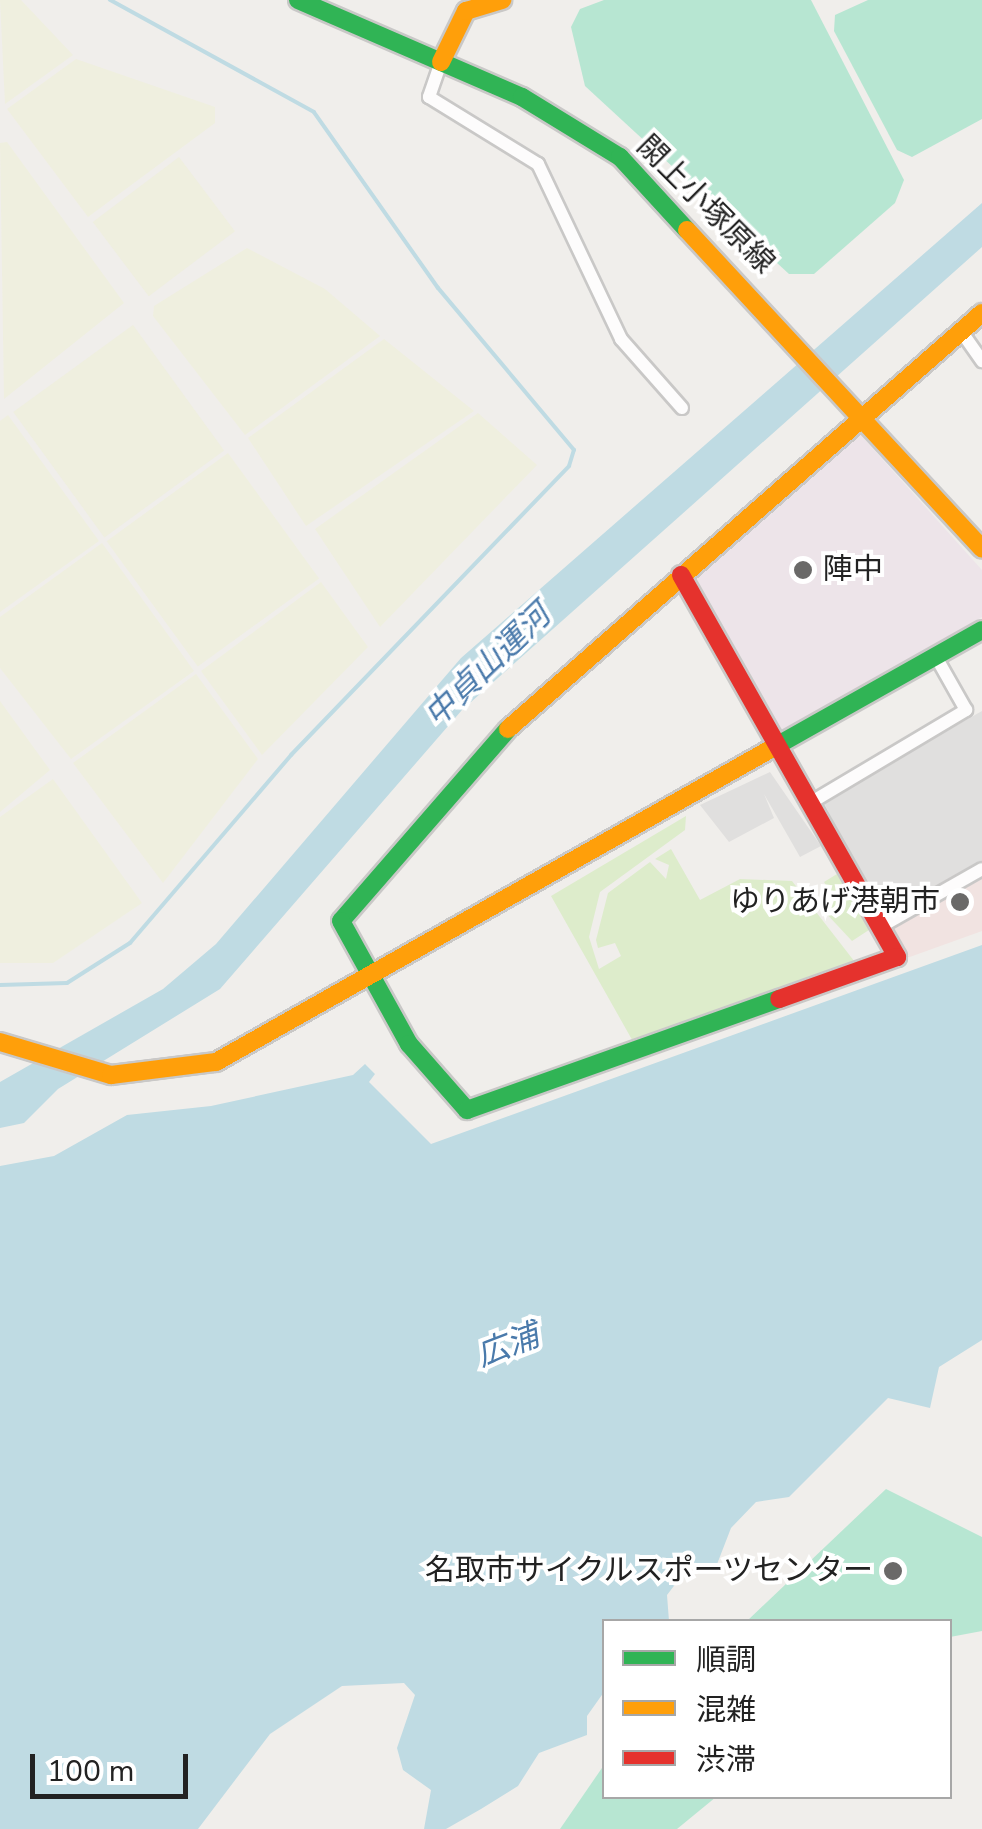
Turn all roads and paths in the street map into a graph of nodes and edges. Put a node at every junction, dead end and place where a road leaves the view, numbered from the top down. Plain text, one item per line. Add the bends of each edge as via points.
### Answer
1 (298, 0) edge
2 (502, 0) edge
3 (472, 3) edge
4 (441, 62) junction
5 (982, 313) edge
6 (961, 332) junction
7 (982, 361) edge
8 (682, 408) dead end
9 (861, 415) junction
10 (982, 549) edge
11 (681, 575) junction
12 (982, 630) edge
13 (936, 657) junction
14 (779, 748) junction
15 (810, 802) junction
16 (982, 869) edge
17 (880, 928) junction
18 (375, 980) junction
19 (0, 1042) edge

1 - 4 street, 閖上小塚原線
2 - 3 street
3 - 4 street
4 - 8 street via 429,97 538,164 621,338
4 - 9 street, 閖上小塚原線 via 522,96 620,157
5 - 6 street
6 - 7 street
6 - 9 street
9 - 10 street
9 - 11 street
11 - 14 street
11 - 18 street via 464,773 341,921
12 - 13 street
13 - 14 street
13 - 15 street via 966,710
14 - 15 street
14 - 18 street
15 - 17 street
16 - 17 street
17 - 18 street via 897,957 467,1110 409,1044
18 - 19 street via 216,1062 111,1075

